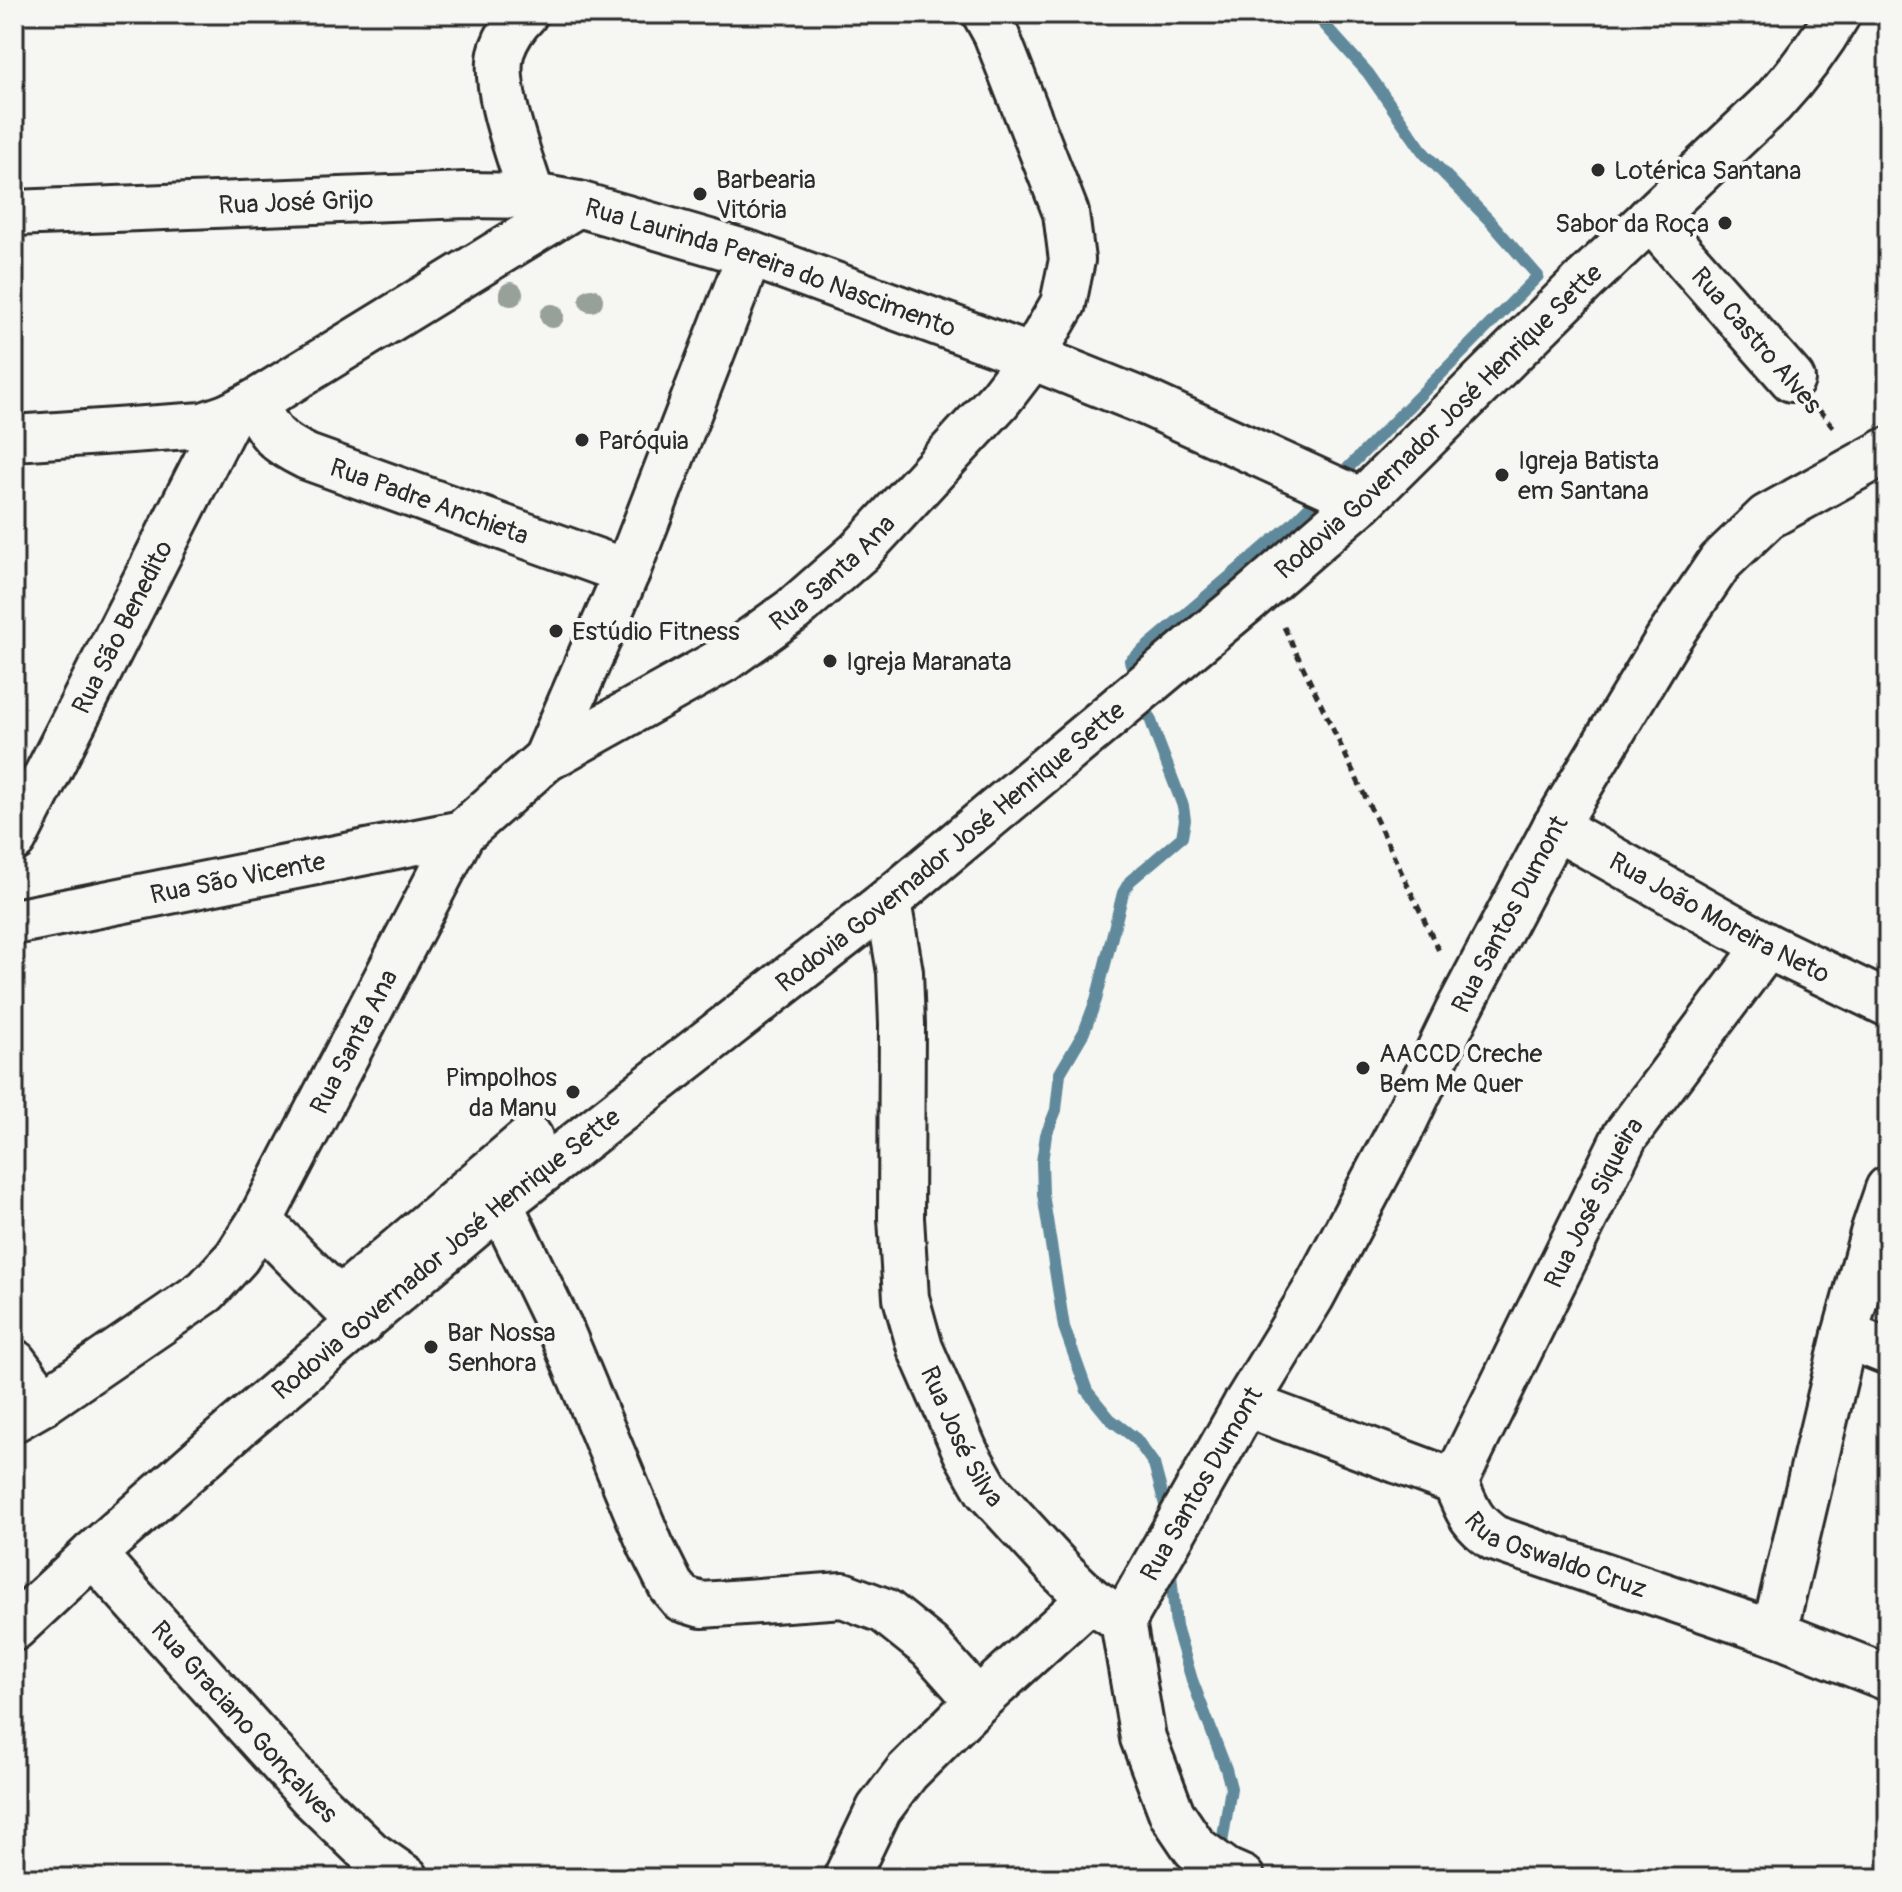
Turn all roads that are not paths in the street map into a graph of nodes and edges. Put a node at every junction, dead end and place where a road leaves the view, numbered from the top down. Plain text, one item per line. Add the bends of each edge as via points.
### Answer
1 (525, 14) edge
2 (985, 14) edge
3 (1838, 14) edge
4 (532, 196) junction
5 (578, 204) junction
6 (14, 213) edge
7 (1650, 218) junction
8 (750, 254) junction
9 (1032, 357) junction
10 (1792, 379) road end
11 (242, 410) junction
12 (14, 438) edge
13 (1876, 456) edge
14 (1362, 501) junction
15 (627, 572) junction
16 (546, 759) junction
17 (1555, 827) junction
18 (462, 833) junction
19 (14, 839) edge
20 (888, 901) junction
21 (14, 922) edge
22 (1767, 946) junction
23 (1888, 1004) edge
24 (530, 1138) dead end
25 (1888, 1189) edge
26 (500, 1204) junction
27 (260, 1221) junction
28 (356, 1306) junction
29 (1845, 1335) junction
30 (1888, 1352) edge
31 (14, 1362) edge
32 (1246, 1404) junction
33 (29, 1411) edge
34 (1455, 1482) junction
35 (93, 1554) junction
36 (1107, 1610) junction
37 (14, 1628) edge
38 (1774, 1633) junction
39 (1888, 1678) edge
40 (978, 1701) junction
41 (406, 1878) edge
42 (846, 1878) edge
43 (1242, 1878) edge

1 - 4 street via 511,29 501,53 499,80
2 - 9 street, Rua Santa Ana via 1066,213 1072,260 1063,304
3 - 7 street, Rodovia Governador José Henrique Sette via 1798,76
4 - 5 street, Rua José Grijo
4 - 6 street, Rua José Grijo
5 - 8 street, Rua Laurinda Pereira do Nascimento
5 - 11 street, Rua Laurinda Pereira do Nascimento
7 - 10 street, Rua Castro Alves
7 - 14 street, Rodovia Governador José Henrique Sette
8 - 9 street, Rua Laurinda Pereira do Nascimento
8 - 15 street, Rua Santa Ana
9 - 14 street, Rua Laurinda Pereira do Nascimento
9 - 16 street, Rua Santa Ana via 859,552 793,610 725,659
11 - 12 street, Rua Laurinda Pereira do Nascimento via 203,425
11 - 15 street, Rua Padre Anchieta via 307,457
11 - 19 street, Rua São Benedito
13 - 17 street, Rua Santos Dumont via 1767,517 1720,562
14 - 20 street, Rodovia Governador José Henrique Sette
15 - 16 street, Rua Santa Ana
16 - 18 street, Rua Santa Ana
17 - 22 street, Rua João Moreira Neto
17 - 32 street, Rua Santos Dumont via 1312,1296
18 - 21 street, Rua São Vicente
18 - 27 street, Rua Santa Ana
20 - 26 street, Rodovia Governador José Henrique Sette
20 - 36 street, Rua José Silva via 900,972 906,1298 920,1348 987,1490 1063,1573
22 - 23 street, Rua João Moreira Neto
22 - 34 street, Rua José Siqueira via 1625,1136
24 - 28 street
25 - 29 street
26 - 28 street, Rodovia Governador José Henrique Sette
26 - 40 street via 560,1328 651,1546 682,1599 702,1605 843,1595 885,1611 930,1647
27 - 28 street
27 - 33 street, Rua Santa Ana via 206,1291
28 - 35 street, Rodovia Governador José Henrique Sette via 237,1427
29 - 30 street
29 - 38 street
31 - 33 street
32 - 34 street, Rua Oswaldo Cruz
32 - 36 street, Rua Santos Dumont
34 - 38 street, Rua Oswaldo Cruz via 1473,1520 1494,1538
35 - 37 street, Rodovia Governador José Henrique Sette
35 - 41 street, Rua Graciano Gonçalves via 312,1797 370,1853
36 - 40 street, Rua Santos Dumont
36 - 43 street via 1143,1738 1172,1814 1195,1848
38 - 39 street, Rua Oswaldo Cruz
40 - 42 street, Rua Santos Dumont via 907,1772 879,1809

